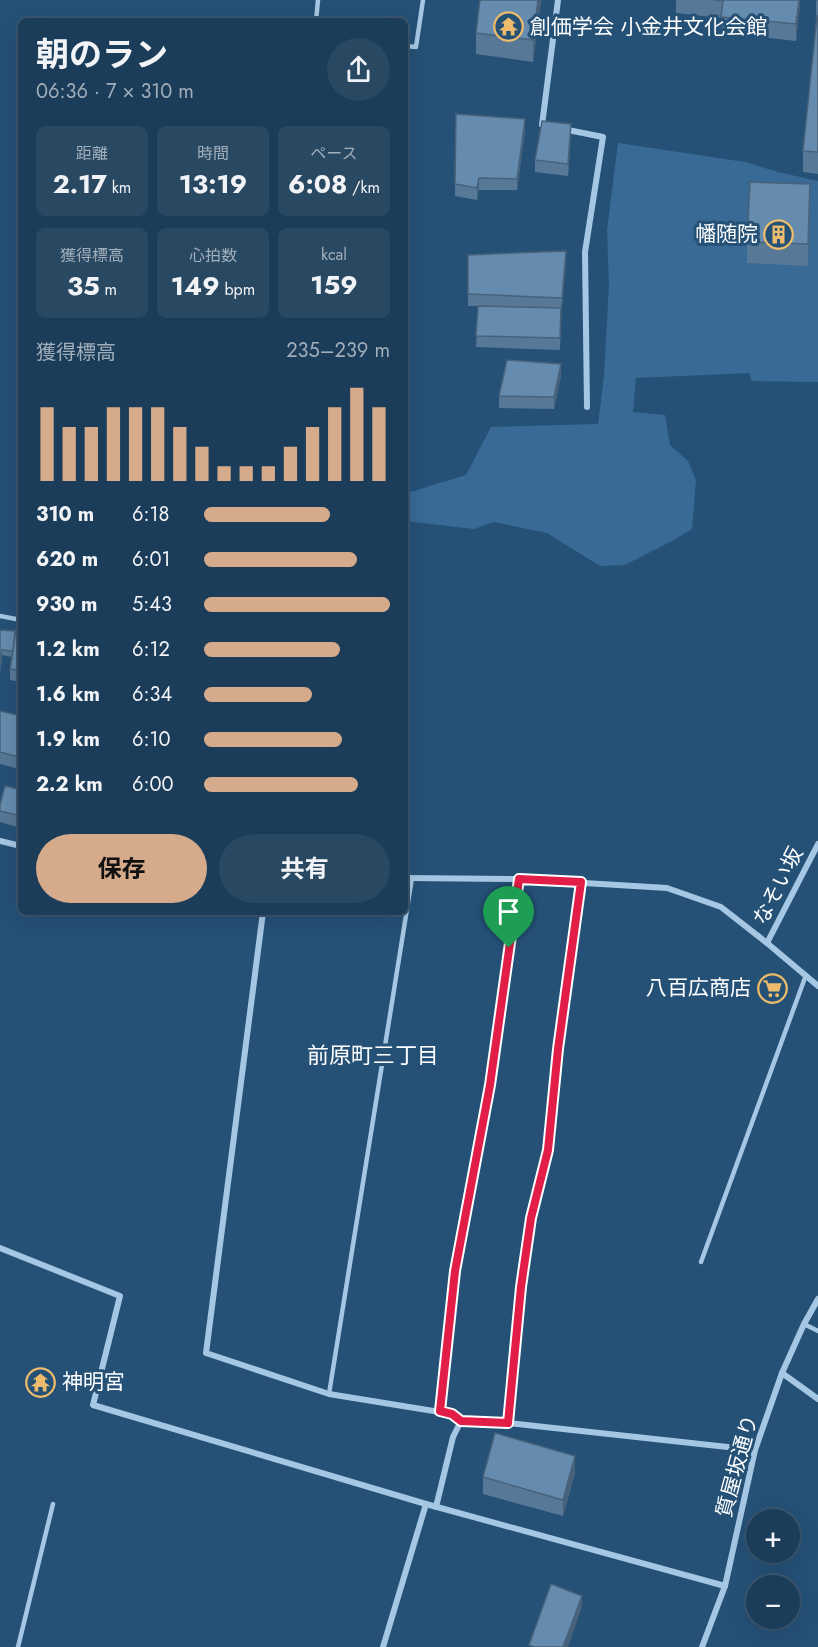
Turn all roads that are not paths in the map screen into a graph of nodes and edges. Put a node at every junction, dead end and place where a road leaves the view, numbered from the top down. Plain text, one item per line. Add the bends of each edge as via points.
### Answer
1 (318, 0) edge
2 (423, 0) edge
3 (558, 0) edge
4 (316, 18) edge
5 (408, 46) edge
6 (587, 407) dead end
7 (0, 616) edge
8 (18, 619) edge
9 (0, 841) edge
10 (818, 844) edge
11 (18, 845) edge
12 (408, 878) edge
13 (519, 879) junction
14 (581, 882) junction
15 (263, 915) edge
16 (402, 915) edge
17 (767, 943) junction
18 (806, 975) junction
19 (818, 986) edge
20 (0, 1248) edge
21 (701, 1262) dead end
22 (818, 1299) edge
23 (804, 1324) junction
24 (818, 1331) edge
25 (782, 1373) junction
26 (329, 1394) junction
27 (818, 1399) edge
28 (440, 1411) junction
29 (461, 1421) junction
30 (508, 1423) junction
31 (755, 1450) junction
32 (53, 1504) dead end
33 (426, 1504) junction
34 (436, 1507) junction
35 (725, 1586) junction
36 (18, 1647) edge
37 (383, 1647) edge
38 (702, 1647) edge

1 - 4 lane
2 - 5 lane via 416,47
3 - 6 street via 542,125 603,137 585,252
7 - 8 lane
9 - 11 street
10 - 17 street, なそい坂
12 - 13 street
13 - 14 street
13 - 28 lane via 490,1085 455,1271
14 - 17 street via 667,888 721,907
14 - 30 street via 548,1150 526,1252
15 - 26 street via 206,1353
16 - 26 lane
17 - 18 street
18 - 19 street
18 - 21 lane
20 - 33 street via 120,1296 93,1405
22 - 23 street, 質屋坂通り
23 - 24 lane
23 - 25 street, 質屋坂通り
25 - 27 street
25 - 31 street, 質屋坂通り
26 - 28 street
28 - 29 street
29 - 30 street
29 - 34 street via 453,1437
30 - 31 street
31 - 35 street, 質屋坂通り
32 - 36 lane
33 - 34 street
33 - 37 street
34 - 35 street
35 - 38 street, 質屋坂通り

